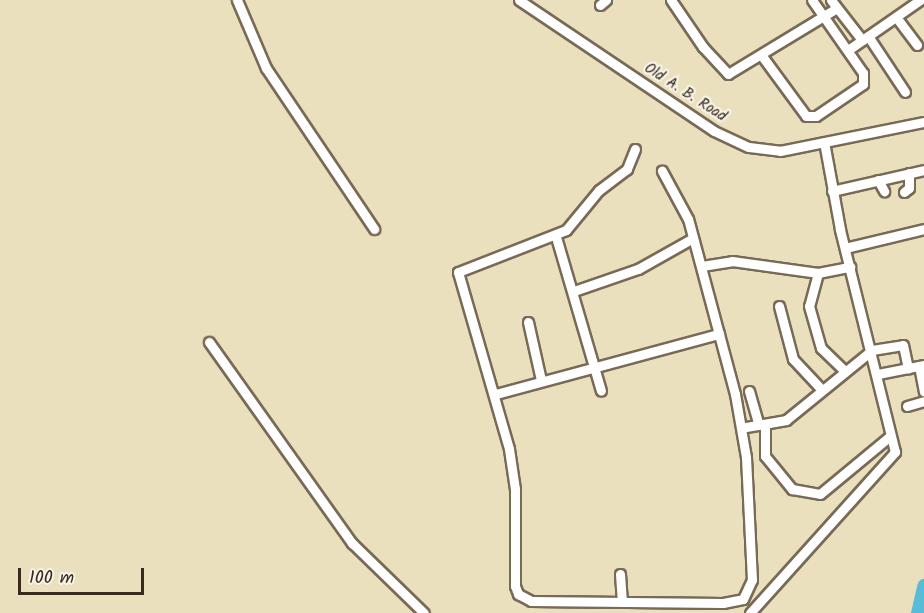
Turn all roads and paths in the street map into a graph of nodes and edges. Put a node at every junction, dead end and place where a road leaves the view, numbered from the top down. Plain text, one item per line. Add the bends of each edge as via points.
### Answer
1 (237, 0) edge
2 (519, 0) edge
3 (671, 0) edge
4 (812, 0) edge
5 (918, 0) edge
6 (834, 4) edge
7 (824, 17) junction
8 (896, 17) junction
9 (865, 38) junction
10 (917, 45) dead end
11 (848, 50) junction
12 (762, 56) junction
13 (905, 92) dead end
14 (924, 122) edge
15 (824, 142) junction
16 (635, 149) dead end
17 (924, 170) edge
18 (663, 171) dead end
19 (909, 173) junction
20 (878, 180) junction
21 (832, 191) junction
22 (884, 191) dead end
23 (904, 192) dead end
24 (374, 229) dead end
25 (924, 229) edge
26 (556, 237) junction
27 (693, 238) junction
28 (845, 248) junction
29 (702, 266) junction
30 (850, 267) junction
31 (818, 273) junction
32 (574, 291) junction
33 (779, 306) dead end
34 (528, 322) dead end
35 (719, 334) junction
36 (209, 342) dead end
37 (872, 350) junction
38 (921, 365) edge
39 (595, 366) junction
40 (908, 368) junction
41 (845, 371) junction
42 (878, 374) junction
43 (541, 380) junction
44 (822, 390) junction
45 (601, 391) dead end
46 (749, 391) dead end
47 (924, 392) edge
48 (496, 394) junction
49 (924, 401) edge
50 (907, 406) dead end
51 (762, 425) junction
52 (746, 427) dead end
53 (889, 437) junction
54 (620, 574) dead end
55 (622, 602) junction
56 (424, 613) edge
57 (750, 613) edge

1 - 24 street via 266,68
2 - 15 street, Old A. B. Road via 714,131 749,147 780,151
3 - 12 street via 703,47 728,74
4 - 7 street
5 - 8 street
6 - 7 street
6 - 9 street
7 - 11 street
7 - 12 street
8 - 9 street
8 - 10 street
9 - 11 street
9 - 13 street
11 - 12 street via 863,73 863,84 811,117 806,116
14 - 15 street, Old A. B. Road
15 - 21 street
16 - 26 street via 627,169 599,190
17 - 19 street
18 - 27 street
19 - 20 street
19 - 23 street via 909,188
20 - 21 street
20 - 22 street
21 - 28 street
25 - 28 street
26 - 32 street
26 - 48 street via 458,272 489,385
27 - 29 street
27 - 32 street via 638,269
28 - 30 street
29 - 31 street via 732,261
29 - 35 street
30 - 31 street
30 - 37 street
31 - 41 street via 809,306 821,348
32 - 39 street
33 - 44 street via 793,359
34 - 43 street
35 - 39 street
35 - 55 street via 746,457 750,586 743,599 736,601
36 - 56 street via 352,543
37 - 40 street via 903,345
37 - 41 street
37 - 42 street
38 - 40 street
38 - 47 street
39 - 43 street
39 - 45 street
40 - 42 street
41 - 44 street
42 - 53 street
43 - 48 street
44 - 51 street via 786,420
46 - 51 street
48 - 55 street via 515,489 518,594 531,601
49 - 50 street
51 - 52 street
51 - 53 street via 765,456 796,491 825,492
53 - 57 street via 895,452 890,459 811,541
54 - 55 street

